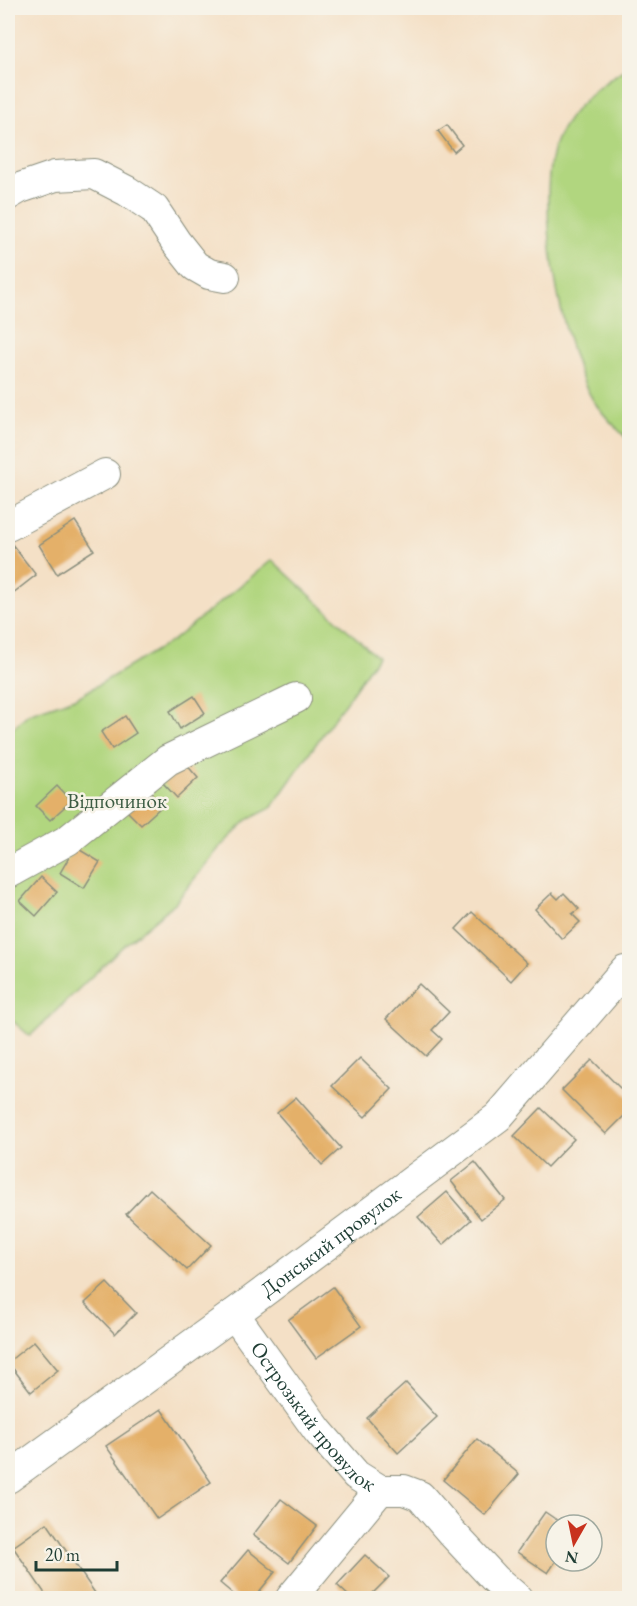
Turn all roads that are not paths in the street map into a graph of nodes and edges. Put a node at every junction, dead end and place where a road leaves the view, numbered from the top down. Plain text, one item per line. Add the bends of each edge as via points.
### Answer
1 (8, 195) edge
2 (225, 277) dead end
3 (105, 474) dead end
4 (8, 526) edge
5 (296, 698) dead end
6 (8, 873) edge
7 (625, 970) dead end
8 (234, 1314) junction
9 (8, 1478) edge
10 (380, 1490) junction
11 (291, 1599) edge
12 (518, 1599) edge

1 - 2 street via 55,176 94,174 154,209 195,266
3 - 4 street
5 - 6 street via 168,760 68,840
7 - 8 street, Донський провулок via 498,1117
8 - 9 street, Донський провулок
8 - 10 street, Острозький провулок via 318,1431 356,1475
10 - 11 street, Острозький провулок
10 - 12 street via 404,1490 420,1496

